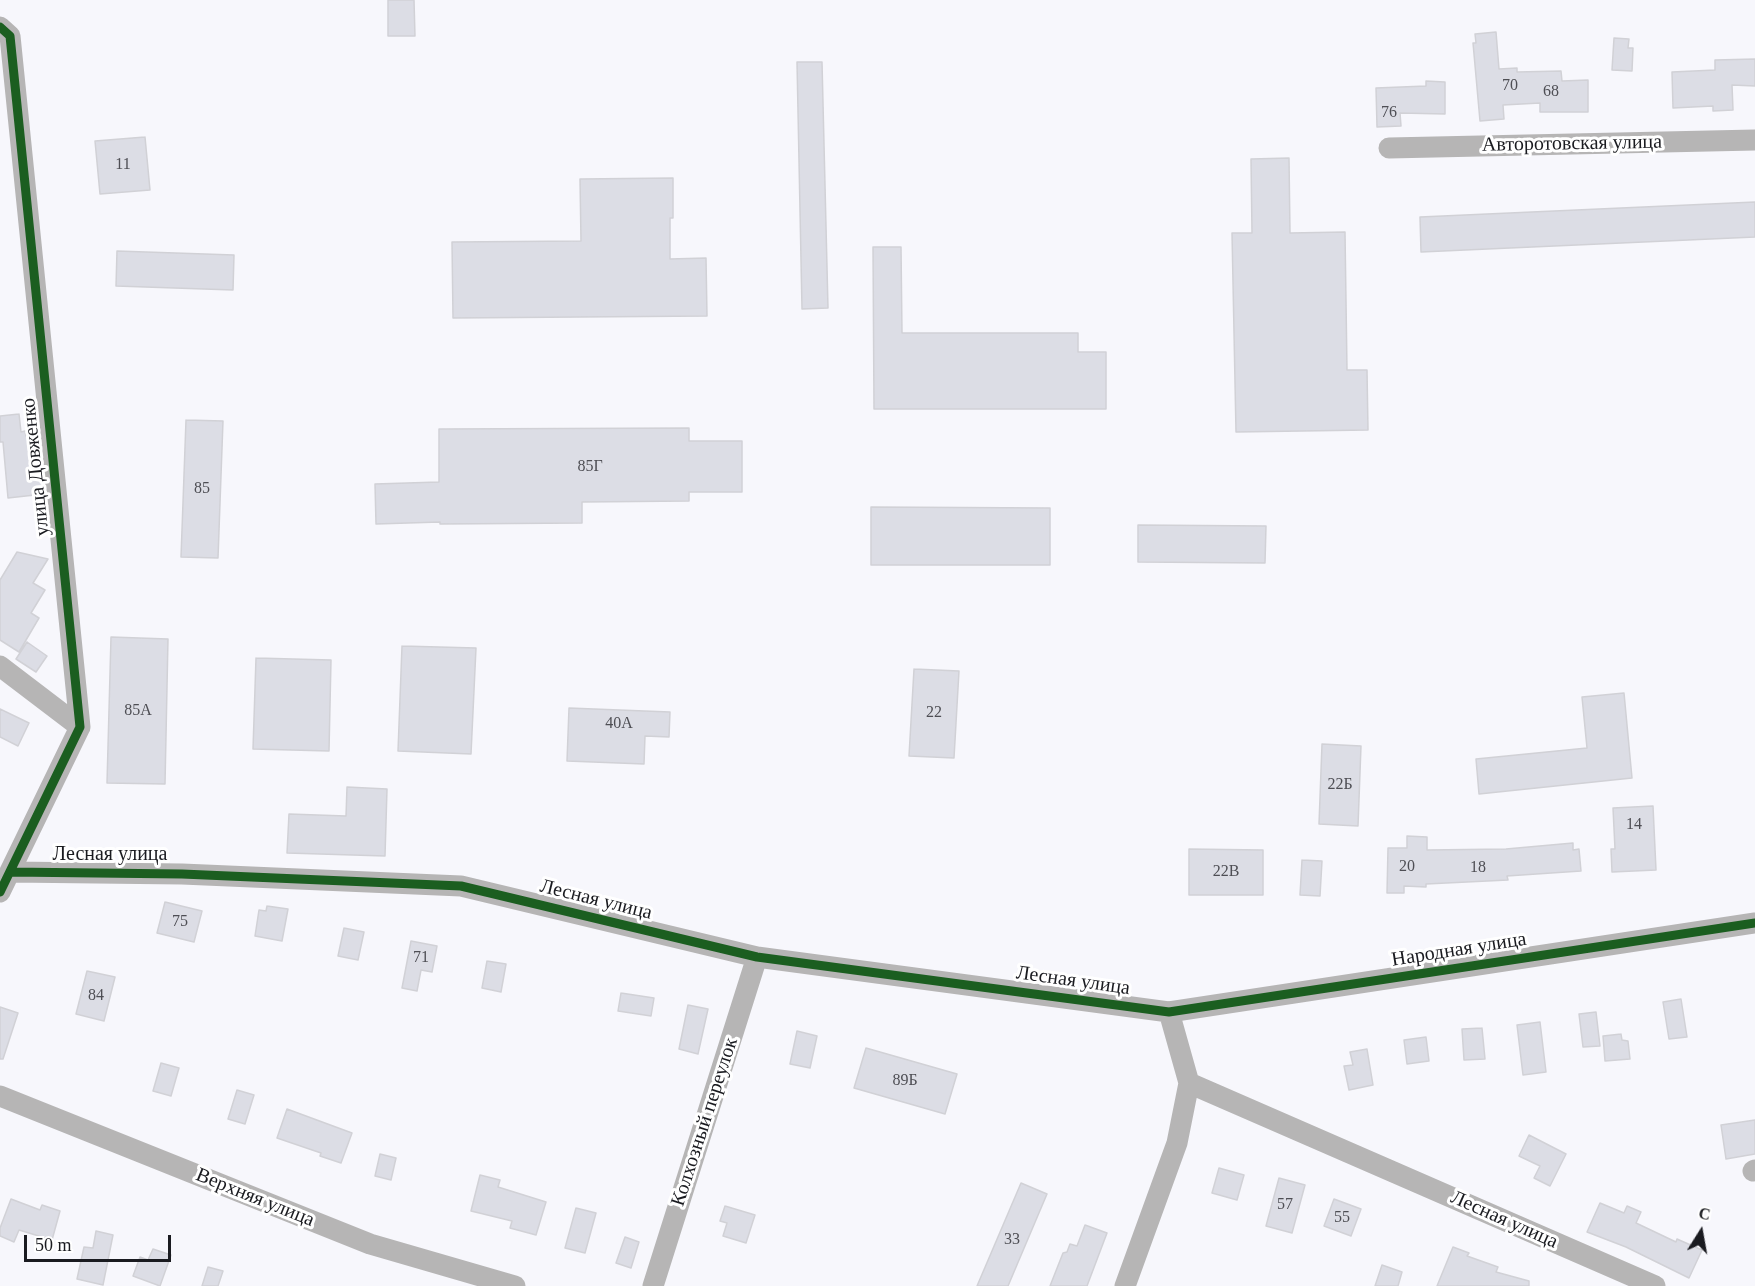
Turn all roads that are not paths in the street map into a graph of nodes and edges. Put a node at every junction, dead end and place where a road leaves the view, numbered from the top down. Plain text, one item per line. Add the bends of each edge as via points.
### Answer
1 (0, 27) edge
2 (1755, 140) edge
3 (1389, 148) dead end
4 (0, 666) edge
5 (80, 727) junction
6 (11, 872) junction
7 (0, 891) edge
8 (1755, 923) edge
9 (757, 957) junction
10 (1169, 1012) junction
11 (1189, 1083) junction
12 (0, 1096) edge
13 (515, 1286) edge
14 (653, 1286) edge
15 (1125, 1286) edge
16 (1655, 1286) edge

1 - 5 street, улица Довженко via 10,36
2 - 3 street, Авторотовская улица
4 - 5 street
5 - 6 street
6 - 7 street
6 - 9 street, Лесная улица via 182,874 461,886
8 - 10 street, Народная улица
9 - 10 street, Лесная улица
9 - 14 street, Колхозный переулок
10 - 11 street
11 - 15 street via 1177,1143
11 - 16 street, Лесная улица
12 - 13 street, Верхняя улица via 370,1244

